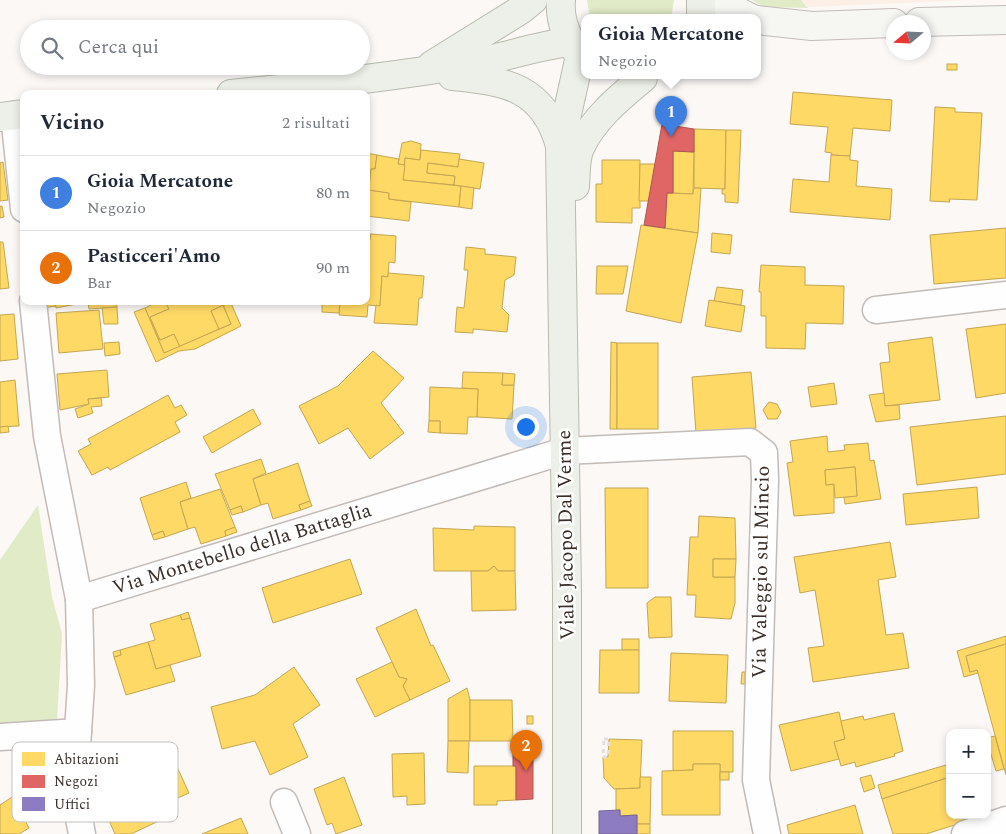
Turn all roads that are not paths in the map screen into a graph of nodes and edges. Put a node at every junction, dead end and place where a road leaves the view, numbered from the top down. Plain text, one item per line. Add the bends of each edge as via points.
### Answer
1 (533, 0) edge
2 (561, 0) edge
3 (701, 0) edge
4 (714, 0) edge
5 (701, 14) edge
6 (743, 14) edge
7 (761, 20) edge
8 (1006, 20) edge
9 (931, 22) edge
10 (886, 23) edge
11 (812, 26) junction
12 (761, 39) edge
13 (578, 53) edge
14 (420, 72) junction
15 (643, 79) edge
16 (265, 90) edge
17 (13, 115) edge
18 (560, 146) junction
19 (20, 175) edge
20 (562, 236) junction
21 (1006, 295) edge
22 (33, 305) edge
23 (876, 310) dead end
24 (564, 451) junction
25 (78, 599) junction
26 (78, 732) junction
27 (0, 737) edge
28 (77, 742) edge
29 (284, 802) dead end
30 (1006, 820) edge
31 (297, 834) edge
32 (567, 834) edge
33 (767, 834) edge
34 (965, 834) edge

1 - 14 main road
2 - 13 main road via 562,23
3 - 5 main road
4 - 6 main road
7 - 11 main road
8 - 9 main road
10 - 11 main road
11 - 12 main road
13 - 14 main road via 541,45 493,60
13 - 18 main road, Viale Jacopo Dal Verme
14 - 16 main road
14 - 18 main road via 493,80 516,89 535,101 545,113
15 - 20 main road, Viale Jacopo Dal Verme via 620,96 580,148 574,198
17 - 19 street
18 - 20 main road, Viale Jacopo Dal Verme
20 - 24 main road, Viale Jacopo Dal Verme
21 - 23 street
22 - 25 street via 47,436
24 - 25 street, Via Montebello della Battaglia
24 - 32 main road, Viale Jacopo Dal Verme
24 - 33 street, Via Valeggio sul Mincio via 750,442 764,453 756,780
25 - 26 street via 82,685
26 - 27 street
26 - 28 street
29 - 31 street
30 - 34 street

